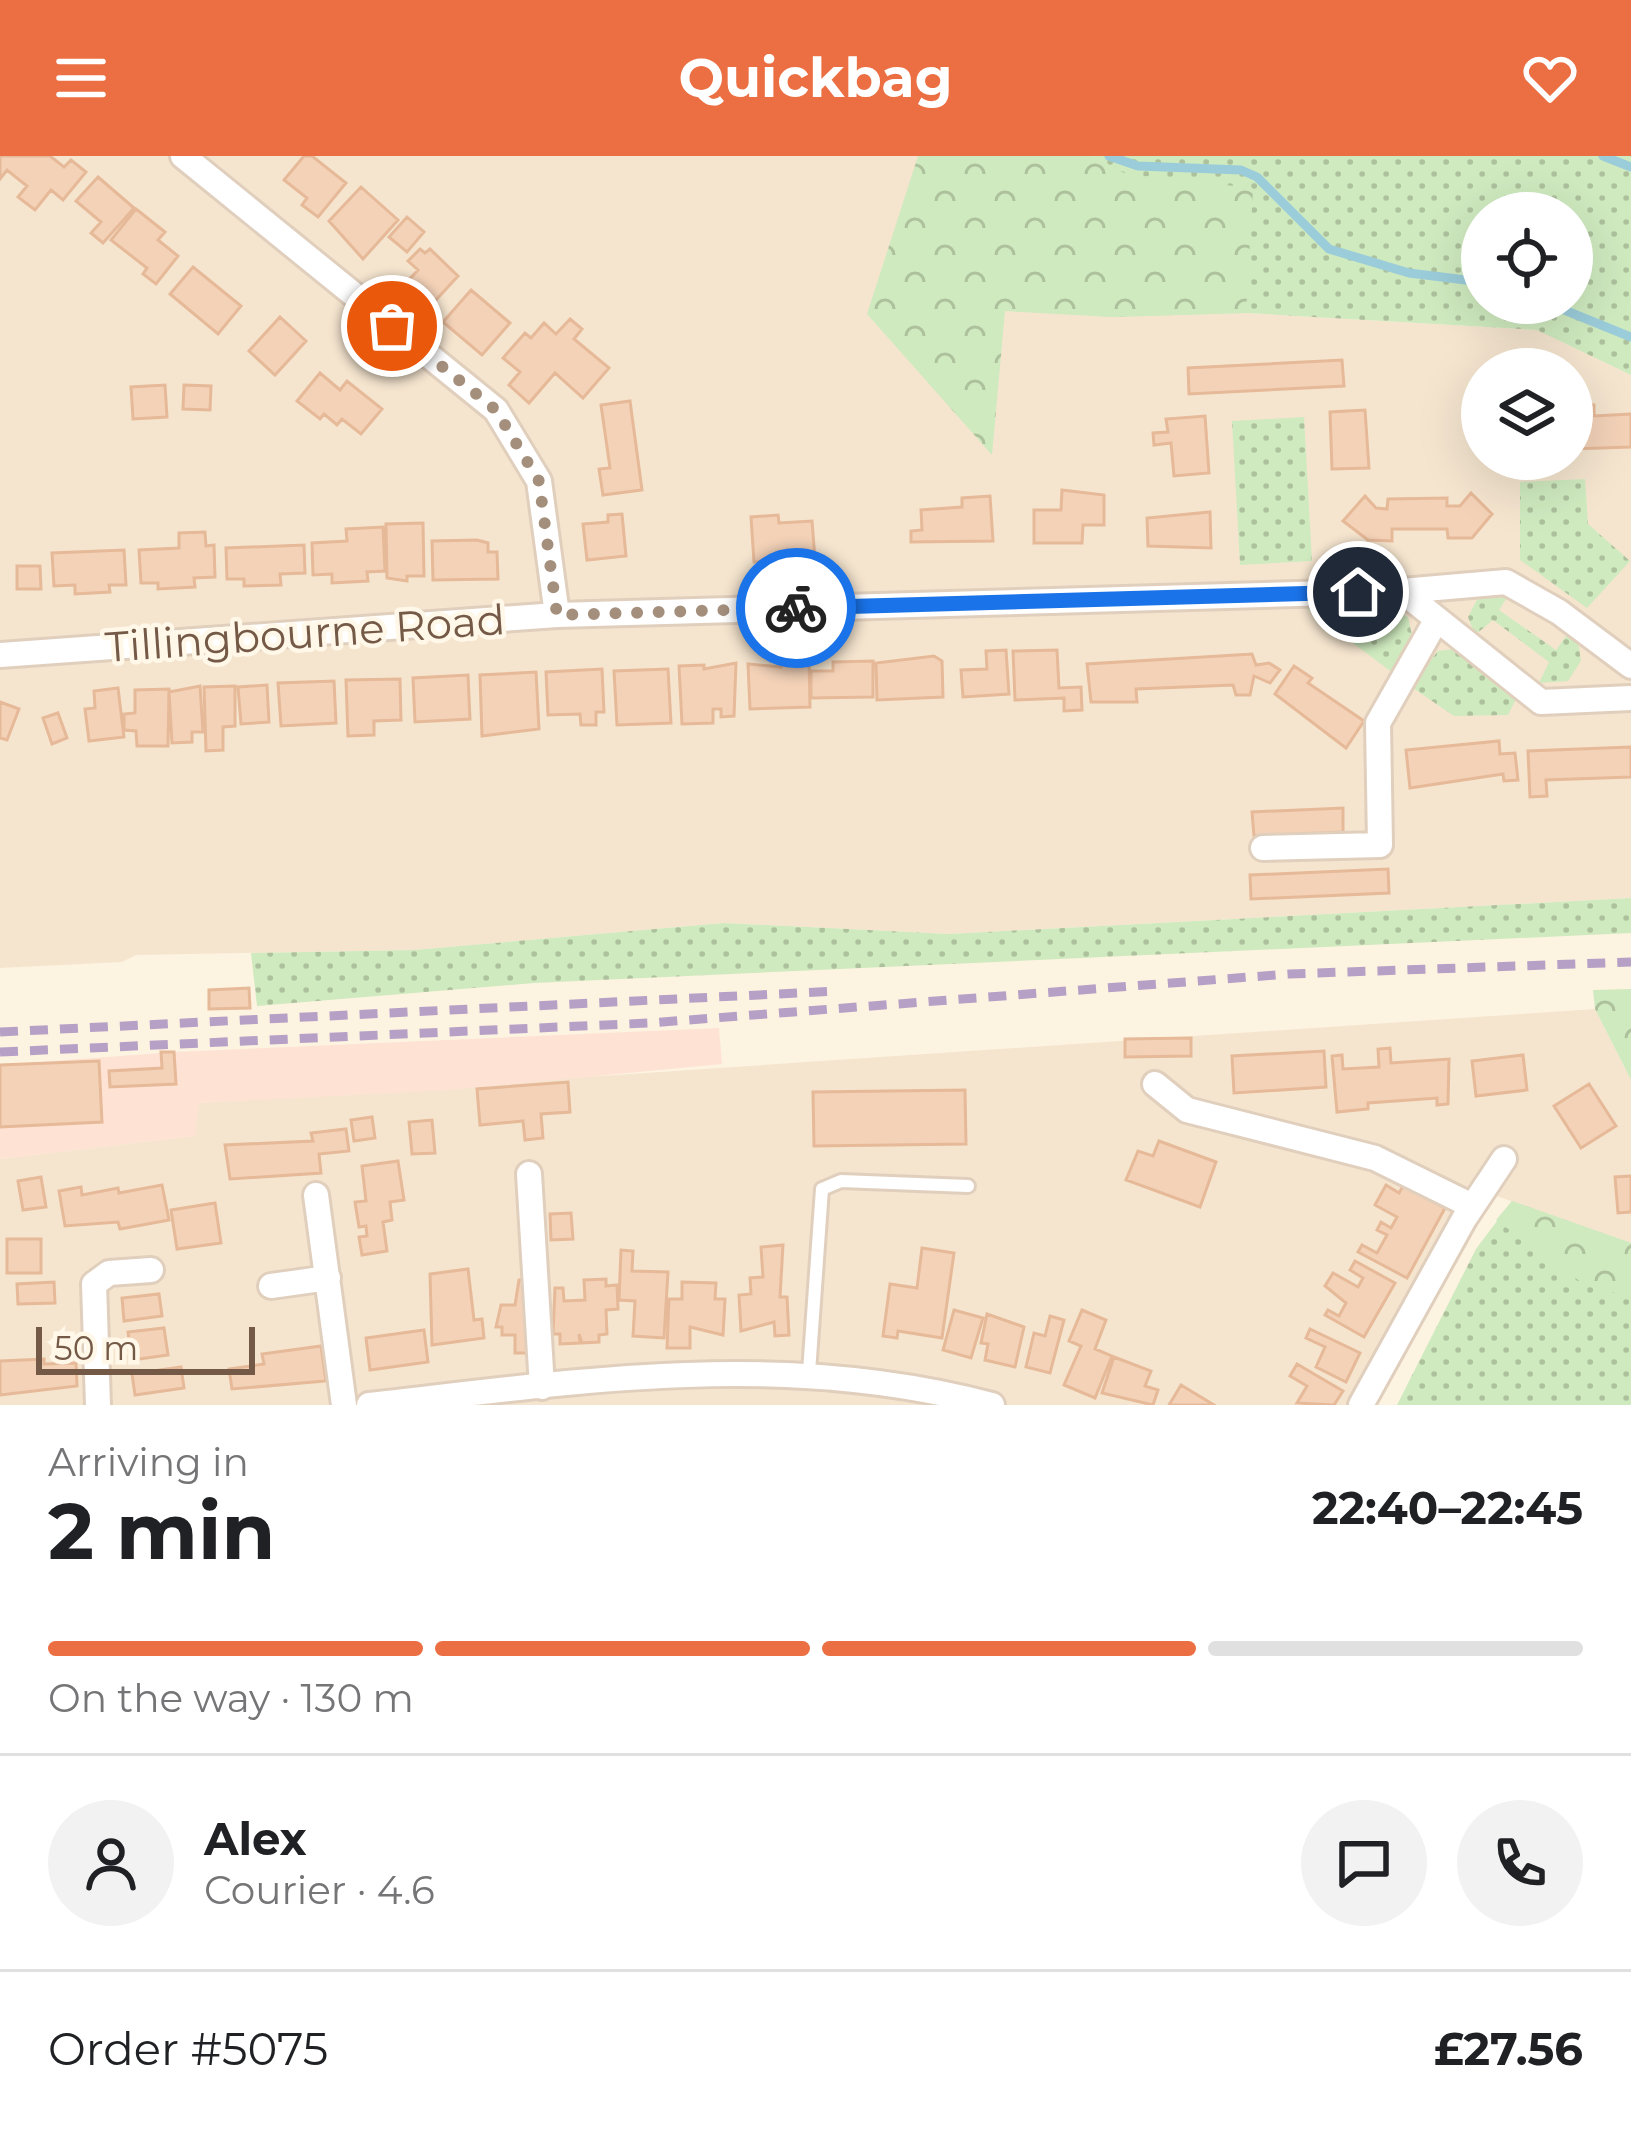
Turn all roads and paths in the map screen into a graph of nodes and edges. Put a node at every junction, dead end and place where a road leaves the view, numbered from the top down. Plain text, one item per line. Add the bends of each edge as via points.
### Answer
1 (182, 156) edge
2 (1402, 591) junction
3 (557, 615) junction
4 (1437, 619) junction
5 (0, 656) edge
6 (1631, 666) edge
7 (1631, 698) edge
8 (1263, 848) dead end
9 (1155, 1084) dead end
10 (1504, 1160) dead end
11 (529, 1174) dead end
12 (968, 1186) dead end
13 (316, 1195) dead end
14 (1472, 1206) junction
15 (151, 1270) dead end
16 (328, 1278) junction
17 (271, 1286) dead end
18 (809, 1372) junction
19 (542, 1387) junction
20 (98, 1405) edge
21 (344, 1405) edge
22 (369, 1405) edge
23 (992, 1405) edge
24 (1361, 1405) edge

1 - 3 street via 496,410 539,481
2 - 3 street, Tillingbourne Road
2 - 4 street
2 - 6 street, Tillingbourne Road via 1506,582
3 - 5 street, Tillingbourne Road
4 - 7 street via 1541,702
4 - 8 street via 1378,723 1380,844
9 - 14 street via 1187,1110 1375,1158
10 - 14 street
11 - 19 street
12 - 18 lane via 841,1181 822,1189
13 - 16 street
14 - 24 street
15 - 20 street via 109,1273 94,1284
16 - 17 street
16 - 21 street
18 - 19 street via 688,1372
18 - 23 street via 899,1382
19 - 22 street

